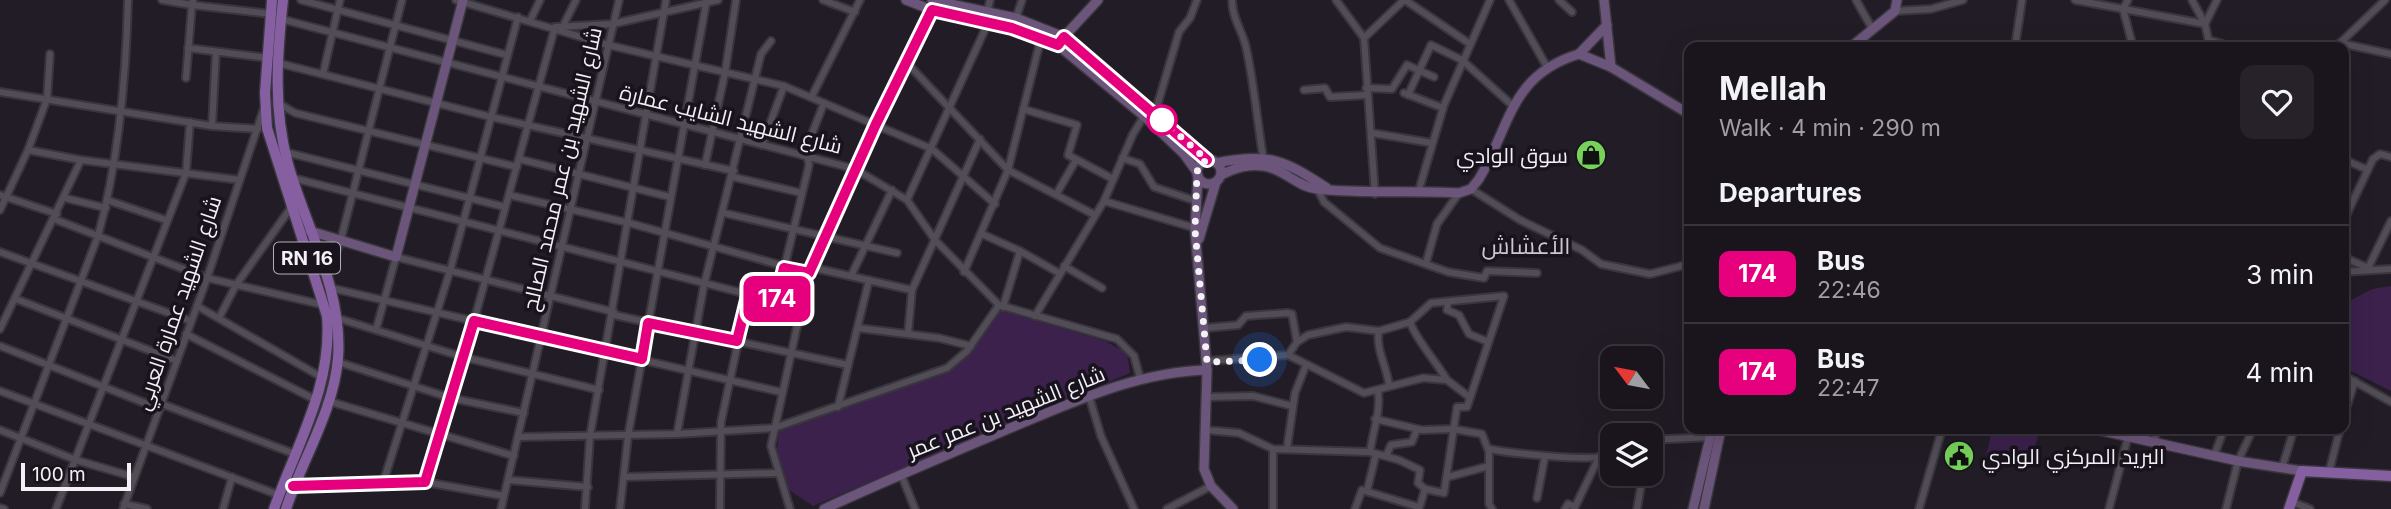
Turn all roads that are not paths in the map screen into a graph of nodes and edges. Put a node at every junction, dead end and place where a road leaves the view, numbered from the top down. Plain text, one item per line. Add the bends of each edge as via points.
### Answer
1 (128, 0) edge
2 (162, 0) edge
3 (272, 0) edge
4 (283, 0) edge
5 (301, 0) edge
6 (340, 0) edge
7 (401, 0) edge
8 (540, 0) edge
9 (576, 0) edge
10 (619, 0) edge
11 (666, 0) edge
12 (718, 0) edge
13 (736, 0) edge
14 (823, 0) edge
15 (860, 0) edge
16 (906, 0) edge
17 (990, 0) edge
18 (1022, 0) edge
19 (1098, 0) edge
20 (1196, 0) edge
21 (1232, 0) edge
22 (1336, 0) edge
23 (1404, 0) edge
24 (1490, 0) edge
25 (1509, 0) edge
26 (1559, 0) edge
27 (1604, 0) edge
28 (1856, 0) edge
29 (1897, 0) edge
30 (1963, 0) edge
31 (2022, 0) edge
32 (2075, 0) edge
33 (2128, 0) edge
34 (2192, 0) edge
35 (2217, 0) edge
36 (2385, 0) edge
37 (461, 1) edge
38 (192, 2) edge
39 (706, 4) junction
40 (933, 4) edge
41 (338, 9) junction
42 (2123, 9) junction
43 (1895, 11) junction
44 (855, 12) junction
45 (1572, 12) dead end
46 (664, 13) junction
47 (987, 13) junction
48 (276, 16) junction
49 (518, 17) junction
50 (1016, 18) junction
51 (530, 21) junction
52 (988, 23) junction
53 (564, 24) junction
54 (612, 24) junction
55 (2205, 24) junction
56 (395, 25) junction
57 (1607, 25) junction
58 (555, 27) junction
59 (1873, 30) junction
60 (332, 33) junction
61 (1041, 38) junction
62 (1364, 38) junction
63 (452, 41) junction
64 (771, 41) dead end
65 (1061, 41) junction
66 (1857, 42) edge
67 (2016, 42) edge
68 (2132, 42) edge
69 (2209, 42) edge
70 (2341, 42) edge
71 (1470, 44) junction
72 (608, 45) junction
73 (2349, 47) edge
74 (188, 48) junction
75 (389, 48) junction
76 (216, 52) junction
77 (50, 54) dead end
78 (1579, 54) junction
79 (2391, 54) edge
80 (507, 55) junction
81 (657, 57) junction
82 (268, 58) junction
83 (1462, 60) junction
84 (906, 62) junction
85 (278, 63) junction
86 (446, 63) junction
87 (695, 66) junction
88 (1547, 67) junction
89 (1611, 67) junction
90 (1419, 70) junction
91 (725, 73) junction
92 (323, 74) junction
93 (1434, 77) dead end
94 (186, 78) dead end
95 (501, 79) junction
96 (755, 79) junction
97 (784, 86) junction
98 (379, 88) junction
99 (538, 89) junction
100 (1304, 90) dead end
101 (0, 92) edge
102 (1367, 92) junction
103 (812, 96) junction
104 (47, 99) junction
105 (278, 103) junction
106 (436, 103) junction
107 (594, 103) junction
108 (824, 103) junction
109 (1513, 106) junction
110 (264, 108) junction
111 (1443, 108) junction
112 (1023, 109) junction
113 (950, 110) junction
114 (120, 111) junction
115 (1684, 111) edge
116 (1155, 113) junction
117 (647, 115) junction
118 (279, 117) junction
119 (491, 117) junction
120 (1144, 117) junction
121 (190, 122) junction
122 (684, 124) junction
123 (876, 124) junction
124 (212, 125) junction
125 (528, 125) junction
126 (262, 129) junction
127 (368, 130) junction
128 (1372, 132) junction
129 (713, 133) junction
130 (586, 138) junction
131 (979, 139) junction
132 (741, 141) junction
133 (1432, 143) junction
134 (426, 144) junction
135 (762, 145) junction
136 (932, 149) junction
137 (28, 150) junction
138 (641, 151) junction
139 (285, 152) junction
140 (1263, 156) junction
141 (807, 157) junction
142 (2391, 157) edge
143 (479, 158) junction
144 (1122, 158) junction
145 (678, 159) junction
146 (81, 160) junction
147 (1076, 160) junction
148 (1212, 162) junction
149 (2349, 162) edge
150 (518, 163) junction
151 (114, 165) junction
152 (705, 165) junction
153 (855, 169) junction
154 (359, 170) junction
155 (1008, 170) junction
156 (2368, 170) junction
157 (186, 173) junction
158 (578, 174) junction
159 (734, 174) junction
160 (1198, 174) junction
161 (963, 177) junction
162 (293, 178) junction
163 (1113, 179) junction
164 (1219, 179) junction
165 (240, 180) junction
166 (416, 184) junction
167 (635, 187) junction
168 (1321, 187) junction
169 (1471, 189) junction
170 (892, 190) junction
171 (353, 193) junction
172 (802, 193) junction
173 (1057, 193) junction
174 (1418, 193) junction
175 (1459, 193) junction
176 (1375, 194) junction
177 (509, 195) junction
178 (3, 196) edge
179 (469, 197) junction
180 (670, 197) junction
181 (65, 198) junction
182 (107, 200) junction
183 (907, 200) junction
184 (1104, 201) junction
185 (1196, 201) junction
186 (995, 204) junction
187 (410, 207) junction
188 (505, 207) junction
189 (106, 208) junction
190 (290, 209) junction
191 (0, 210) edge
192 (571, 210) junction
193 (2349, 210) edge
194 (723, 213) junction
195 (1095, 215) junction
196 (55, 216) junction
197 (166, 220) junction
198 (2391, 220) edge
199 (462, 221) junction
200 (629, 223) junction
201 (1195, 228) junction
202 (793, 230) junction
203 (310, 231) junction
204 (499, 231) junction
205 (664, 233) junction
206 (982, 234) junction
207 (98, 236) junction
208 (824, 236) junction
209 (935, 240) junction
210 (340, 243) junction
211 (865, 245) junction
212 (562, 248) junction
213 (715, 248) junction
214 (1020, 251) junction
215 (1196, 251) junction
216 (0, 252) edge
217 (897, 253) dead end
218 (152, 257) junction
219 (396, 257) junction
220 (2349, 260) edge
221 (33, 262) junction
222 (1426, 263) junction
223 (622, 264) junction
224 (1684, 265) edge
225 (1064, 266) junction
226 (784, 268) junction
227 (2368, 268) junction
228 (2391, 269) edge
229 (810, 270) junction
230 (450, 271) junction
231 (964, 272) junction
232 (2349, 272) edge
233 (2376, 272) junction
234 (657, 273) junction
235 (1059, 273) junction
236 (1537, 273) dead end
237 (326, 276) junction
238 (851, 276) junction
239 (207, 278) junction
240 (485, 280) junction
241 (869, 280) junction
242 (81, 281) junction
243 (236, 285) junction
244 (704, 285) junction
245 (331, 288) junction
246 (1102, 288) dead end
247 (912, 290) junction
248 (748, 296) junction
249 (550, 298) junction
250 (16, 299) junction
251 (135, 301) junction
252 (383, 301) junction
253 (776, 302) junction
254 (1448, 302) junction
255 (324, 305) junction
256 (197, 306) junction
257 (1001, 306) junction
258 (802, 308) junction
259 (438, 311) junction
260 (614, 313) junction
261 (1035, 316) junction
262 (219, 318) junction
263 (337, 318) junction
264 (66, 320) junction
265 (191, 321) junction
266 (474, 321) junction
267 (1410, 321) junction
268 (648, 323) junction
269 (858, 328) junction
270 (1205, 328) junction
271 (0, 330) edge
272 (376, 330) junction
273 (1379, 331) junction
274 (696, 332) junction
275 (186, 334) junction
276 (908, 334) junction
277 (541, 337) junction
278 (121, 341) junction
279 (737, 341) junction
280 (1486, 341) junction
281 (1297, 342) junction
282 (0, 346) edge
283 (427, 346) junction
284 (971, 346) junction
285 (605, 351) junction
286 (792, 353) junction
287 (1287, 355) junction
288 (463, 358) junction
289 (642, 359) junction
290 (177, 361) junction
291 (338, 362) junction
292 (848, 365) junction
293 (1306, 365) junction
294 (1207, 366) junction
295 (49, 368) junction
296 (689, 371) junction
297 (532, 375) junction
298 (323, 378) junction
299 (1140, 378) junction
300 (2349, 378) edge
301 (1447, 380) junction
302 (728, 381) junction
303 (2355, 381) junction
304 (414, 385) junction
305 (1389, 385) junction
306 (104, 388) junction
307 (599, 390) junction
308 (0, 391) edge
309 (1378, 391) junction
310 (782, 392) junction
311 (1089, 396) junction
312 (1468, 396) junction
313 (1207, 397) junction
314 (2349, 397) edge
315 (451, 398) junction
316 (316, 400) junction
317 (328, 401) junction
318 (2391, 402) edge
319 (34, 406) junction
320 (161, 406) junction
321 (1292, 406) junction
322 (838, 407) junction
323 (524, 413) junction
324 (1376, 419) junction
325 (402, 422) junction
326 (89, 426) junction
327 (774, 428) junction
328 (1417, 429) junction
329 (1453, 429) junction
330 (0, 430) edge
331 (1206, 430) junction
332 (722, 432) junction
333 (440, 434) junction
334 (1702, 434) edge
335 (1711, 434) edge
336 (1719, 434) edge
337 (1941, 434) edge
338 (2115, 434) edge
339 (2156, 434) edge
340 (2222, 434) edge
341 (2251, 434) edge
342 (2292, 434) edge
343 (2339, 434) edge
344 (677, 435) junction
345 (590, 436) junction
346 (628, 436) junction
347 (519, 437) junction
348 (2128, 437) junction
349 (21, 438) junction
350 (1663, 439) edge
351 (2155, 442) junction
352 (147, 446) junction
353 (1287, 448) junction
354 (1273, 449) junction
355 (1489, 449) junction
356 (1373, 453) junction
357 (295, 454) junction
358 (514, 456) junction
359 (1386, 456) junction
360 (1545, 456) junction
361 (2214, 456) junction
362 (1599, 457) joint
363 (76, 460) junction
364 (2238, 461) junction
365 (1489, 466) junction
366 (2282, 468) junction
367 (2330, 468) junction
368 (2391, 470) edge
369 (2302, 471) junction
370 (2319, 471) junction
371 (777, 473) junction
372 (901, 474) junction
373 (722, 475) junction
374 (2391, 476) edge
375 (134, 477) junction
376 (232, 477) junction
377 (624, 477) junction
378 (1448, 477) junction
379 (1706, 477) junction
380 (509, 480) junction
381 (425, 482) junction
382 (383, 483) junction
383 (293, 486) junction
384 (1212, 486) junction
385 (1641, 486) edge
386 (588, 487) junction
387 (1425, 489) junction
388 (1367, 491) junction
389 (0, 492) edge
390 (279, 495) junction
391 (505, 496) junction
392 (1537, 498) dead end
393 (2290, 506) edge
394 (123, 507) edge
395 (1419, 508) edge
396 (57, 509) edge
397 (147, 509) edge
398 (223, 509) edge
399 (274, 509) edge
400 (286, 509) edge
401 (501, 509) edge
402 (584, 509) edge
403 (621, 509) edge
404 (720, 509) edge
405 (790, 509) edge
406 (824, 509) edge
407 (915, 509) edge
408 (1134, 509) edge
409 (1167, 509) edge
410 (1233, 509) edge
411 (1273, 509) edge
412 (1355, 509) edge
413 (1492, 509) edge
414 (1565, 509) edge
415 (1637, 509) edge
416 (1693, 509) edge
417 (1704, 509) edge
418 (1919, 509) edge
419 (2109, 509) edge
420 (2226, 509) edge
421 (2310, 509) edge

1 - 114 street
2 - 38 street, شارع الشهيد الشايب عمارة
3 - 48 main road, RN 16
4 - 48 main road, RN 16
5 - 41 street
6 - 41 street
7 - 56 street
8 - 51 street
9 - 53 street
10 - 54 street, شارع الشهيد بن عمر محمد الصالح
11 - 46 street
12 - 39 street
13 - 91 street
14 - 44 street
15 - 44 street
16 - 40 street
17 - 47 street
18 - 50 street
19 - 65 street
20 - 116 street via 1179,32
21 - 140 street via 1244,36
22 - 62 street
23 - 62 street
23 - 71 street
24 - 71 street
25 - 88 street
26 - 45 street
27 - 57 street
28 - 59 street
29 - 43 street
30 - 43 street via 1931,9
31 - 67 street
32 - 42 street
33 - 42 street
34 - 55 street
35 - 55 street
36 - 70 street
37 - 49 street
37 - 63 street
38 - 48 street, شارع الشهيد الشايب عمارة
38 - 74 street
39 - 46 street
39 - 87 street
40 - 47 street
40 - 52 street
40 - 84 street
41 - 56 street
41 - 60 street
42 - 55 street
42 - 68 street
43 - 59 street
44 - 103 street
46 - 54 street
46 - 81 street
47 - 50 street
48 - 60 street, شارع الشهيد الشايب عمارة
48 - 82 main road, RN 16
48 - 85 main road, RN 16
49 - 51 street
49 - 80 street
50 - 65 street
51 - 58 street
52 - 61 street
52 - 113 street
53 - 54 street
53 - 58 street
54 - 72 street, شارع الشهيد بن عمر محمد الصالح
55 - 69 street
56 - 63 street
56 - 75 street
57 - 78 street
57 - 89 street
58 - 72 street
58 - 99 street
59 - 66 street
60 - 75 street, شارع الشهيد الشايب عمارة
60 - 92 street
61 - 65 street
61 - 112 street
62 - 102 street
63 - 80 street
63 - 86 street
64 - 96 street via 764,46
65 - 116 street
65 - 120 street
71 - 83 street
72 - 81 street
72 - 107 street, شارع الشهيد بن عمر محمد الصالح
73 - 79 street
74 - 76 street
74 - 94 street
75 - 86 street, شارع الشهيد الشايب عمارة
75 - 98 street
76 - 82 street
76 - 124 street
77 - 104 street
78 - 88 street
78 - 89 street
80 - 95 street
81 - 87 street
81 - 117 street
82 - 110 main road, RN 16
83 - 90 street via 1431,45
83 - 109 street
83 - 111 street
84 - 113 street
84 - 123 street
85 - 92 street
85 - 105 main road, RN 16
86 - 95 street, شارع الشهيد الشايب عمارة
86 - 106 street
87 - 91 street
87 - 122 street
88 - 109 street via 1523,88
89 - 115 street
90 - 93 street
90 - 102 street via 1407,65 1392,89
90 - 111 street via 1406,94
91 - 96 street
91 - 129 street
92 - 98 street
95 - 99 street, شارع الشهيد الشايب عمارة
95 - 119 street
96 - 97 street
96 - 132 street
97 - 103 street
97 - 135 street
98 - 106 street
98 - 127 street
99 - 107 street, شارع الشهيد الشايب عمارة
99 - 125 street
100 - 102 street via 1325,88 1330,97
101 - 104 street
102 - 128 street
103 - 108 street
104 - 114 street
104 - 137 street
105 - 110 main road
105 - 118 main road, RN 16
105 - 127 street via 295,113
106 - 119 street
106 - 134 street
107 - 117 street, شارع الشهيد الشايب عمارة
107 - 130 street, شارع الشهيد بن عمر محمد الصالح
108 - 123 street
108 - 141 street
109 - 169 street
110 - 126 main road, RN 16
111 - 133 street
112 - 147 street via 1076,125 1068,155
112 - 155 street
113 - 131 street
113 - 136 street
114 - 121 street
114 - 151 street
116 - 148 street
117 - 122 street, شارع الشهيد الشايب عمارة
117 - 138 street
118 - 126 main road
118 - 139 main road, RN 16
119 - 125 street
119 - 143 street
120 - 144 street
120 - 160 street via 1184,154
121 - 124 street
121 - 157 street
122 - 129 street, شارع الشهيد الشايب عمارة
122 - 145 street
123 - 136 street
123 - 153 street
124 - 126 street
125 - 130 street
125 - 150 street
126 - 165 street, شارع الشهيد عمارة العربي
126 - 190 main road, RN 16
127 - 134 street
127 - 154 street
128 - 133 street
128 - 176 street
129 - 132 street, شارع الشهيد الشايب عمارة
129 - 152 street
130 - 138 street
130 - 158 street, شارع الشهيد بن عمر محمد الصالح
131 - 155 street
131 - 161 street
132 - 135 street, شارع الشهيد الشايب عمارة
132 - 159 street
133 - 174 street
134 - 143 street
134 - 166 street
135 - 141 street, شارع الشهيد الشايب عمارة
136 - 161 street
136 - 183 street
137 - 146 street
137 - 178 street
138 - 145 street
138 - 167 street
139 - 154 street
139 - 162 main road, RN 16
140 - 148 street
140 - 168 street
141 - 153 street, شارع الشهيد الشايب عمارة
141 - 172 street
142 - 156 street via 2377,155
143 - 150 street
143 - 179 street
144 - 163 street
144 - 185 street via 1140,164 1154,187
145 - 152 street
145 - 180 street
146 - 151 street
146 - 181 street
147 - 163 street
147 - 173 street
148 - 160 street via 1200,164
148 - 164 street
149 - 156 street
150 - 158 street
150 - 177 street
151 - 157 street
151 - 182 street
152 - 159 street
153 - 170 street, شارع الشهيد الشايب عمارة
153 - 208 street
154 - 166 street
154 - 171 street
155 - 173 street
155 - 186 street
156 - 193 street
157 - 165 street
157 - 197 street
158 - 167 street
158 - 192 street, شارع الشهيد بن عمر محمد الصالح
159 - 172 street
159 - 194 street
160 - 164 street via 1205,184
160 - 185 street
161 - 186 street
161 - 209 street
162 - 171 street
162 - 203 main road, RN 16
163 - 184 street
164 - 168 street via 1236,168 1263,166
164 - 215 street via 1207,205
165 - 239 street, شارع الشهيد عمارة العربي
166 - 179 street
166 - 187 street
167 - 180 street
167 - 200 street
168 - 176 street
168 - 222 street via 1324,202 1365,238 1380,248
169 - 175 street
169 - 224 street via 1601,264 1650,274
170 - 183 street, شارع الشهيد الشايب عمارة
170 - 211 street
171 - 187 street
171 - 210 street
172 - 202 street
173 - 195 street
174 - 175 street
174 - 176 street
175 - 222 street via 1437,224
177 - 188 street
177 - 192 street
178 - 191 street
178 - 196 street
179 - 188 street
179 - 199 street
180 - 205 street
181 - 189 street
181 - 196 street
182 - 189 street
182 - 197 street
183 - 209 street, شارع الشهيد الشايب عمارة
184 - 195 street
184 - 201 street
185 - 201 street
186 - 206 street
187 - 199 street
187 - 219 street
188 - 204 street
189 - 207 street
190 - 243 street
190 - 255 main road, RN 16
192 - 200 street
192 - 212 street, شارع الشهيد بن عمر محمد الصالح
194 - 202 street
194 - 213 street
195 - 225 street
196 - 207 street
196 - 221 street
197 - 218 street
198 - 227 street
199 - 204 street
199 - 230 street
200 - 205 street
200 - 223 street
201 - 215 street
202 - 208 street
202 - 226 street
203 - 210 street
203 - 237 main road, RN 16
204 - 212 street
204 - 240 street
205 - 213 street
205 - 234 street
206 - 214 street
206 - 231 street
207 - 218 street
207 - 242 street
208 - 211 street
208 - 229 street
209 - 231 street, شارع الشهيد الشايب عمارة
209 - 247 street
210 - 219 street
210 - 237 street
211 - 217 street
211 - 238 street
212 - 223 street
212 - 249 street, شارع الشهيد بن عمر محمد الصالح
213 - 226 street
213 - 244 street
214 - 235 street
214 - 257 street
215 - 270 street
216 - 221 street
218 - 239 street
218 - 251 street
219 - 230 street
219 - 252 street
220 - 227 street
221 - 242 street
221 - 250 street
222 - 236 street via 1484,278 1487,271
223 - 234 street
223 - 260 street
225 - 235 street
225 - 246 street
226 - 229 street
226 - 253 street
227 - 233 street
228 - 233 street
229 - 238 street
229 - 258 street
230 - 240 street
230 - 259 street
231 - 257 street, شارع الشهيد الشايب عمارة
232 - 233 street
234 - 244 street
234 - 268 street
235 - 261 street
237 - 245 main road, RN 16
238 - 241 street
239 - 243 street
239 - 256 street, شارع الشهيد عمارة العربي
240 - 249 street
240 - 266 street
241 - 247 street
241 - 269 street
242 - 251 street
242 - 264 street
243 - 255 street
243 - 262 street
244 - 248 street
244 - 274 street
245 - 252 street
245 - 263 main road, RN 16
247 - 276 street
248 - 253 street
248 - 279 street
249 - 260 street
249 - 277 street, شارع الشهيد بن عمر محمد الصالح
250 - 264 street
250 - 271 street
251 - 265 street
251 - 278 street
252 - 259 street
252 - 272 street
253 - 258 street
254 - 267 street via 1426,305
254 - 280 street via 1447,310 1459,315 1469,334
254 - 280 street via 1506,298
255 - 298 main road, RN 16 via 329,342
256 - 262 street
256 - 265 street, شارع الشهيد عمارة العربي
257 - 261 street, شارع الشهيد الشايب عمارة
257 - 284 street
258 - 286 street
259 - 266 street
259 - 283 street
260 - 268 street
260 - 285 street
261 - 299 street, شارع الشهيد الشايب عمارة via 1117,339 1135,356
262 - 298 street
263 - 272 street
263 - 291 main road, RN 16
264 - 278 street
264 - 295 street
265 - 275 street, شارع الشهيد عمارة العربي
266 - 277 street
266 - 288 street
267 - 273 street
267 - 301 street via 1415,337 1437,360
268 - 274 street
268 - 289 street
269 - 276 street
269 - 292 street
270 - 281 street via 1238,325 1246,316 1292,314
270 - 294 street
272 - 283 street
273 - 281 street via 1346,327
273 - 305 street via 1377,343 1387,363
274 - 279 street
274 - 296 street
275 - 290 street, شارع الشهيد عمارة العربي
275 - 316 street
276 - 284 street
277 - 285 street
277 - 297 street, شارع الشهيد بن عمر محمد الصالح
278 - 290 street
278 - 306 street
279 - 286 street
279 - 302 street
280 - 312 street
281 - 287 street
282 - 295 street
283 - 288 street
283 - 304 street
284 - 322 street via 947,368
285 - 289 street
285 - 307 street
286 - 292 street
286 - 310 street
287 - 293 street
287 - 294 street
288 - 297 street
288 - 315 street
289 - 296 street
289 - 346 street
290 - 320 street, شارع الشهيد عمارة العربي
291 - 304 street
291 - 317 main road, RN 16
292 - 322 street
293 - 309 street via 1360,392
293 - 321 street
294 - 299 street, شارع الشهيد بن عمر عمر
294 - 313 street
295 - 306 street
295 - 319 street
296 - 302 street
296 - 344 street
297 - 307 street
297 - 323 street, شارع الشهيد بن عمر محمد الصالح
298 - 316 main road, RN 16
299 - 311 street, شارع الشهيد بن عمر عمر
300 - 303 street
301 - 305 street via 1423,378
301 - 312 street
302 - 310 street
302 - 332 street
303 - 314 street
303 - 318 street
304 - 315 street
304 - 325 street
305 - 309 street
306 - 320 street
306 - 326 street
307 - 345 street
308 - 319 street
309 - 324 street
310 - 327 street
311 - 372 street, شارع الشهيد بن عمر عمر
311 - 408 street via 1101,436
312 - 329 street via 1467,407 1457,407
313 - 321 street via 1252,396
313 - 331 street
315 - 323 street
315 - 333 street
316 - 357 main road, RN 16
317 - 325 street
317 - 383 main road, RN 16
319 - 326 street
319 - 349 street
320 - 352 street, شارع الشهيد عمارة العربي
320 - 357 street
321 - 353 street
322 - 327 street
323 - 347 street, شارع الشهيد بن عمر محمد الصالح
324 - 328 street
324 - 356 street
325 - 333 street
325 - 382 street
326 - 352 street
326 - 363 street
327 - 332 street
327 - 371 street via 771,446
328 - 329 street
328 - 359 street via 1412,442 1391,445
329 - 355 street via 1482,435
329 - 378 street
330 - 349 street
331 - 354 street via 1238,433
331 - 384 street via 1204,469
332 - 344 street
332 - 373 street
333 - 358 street
333 - 381 street
334 - 350 street
335 - 379 street
336 - 379 street
337 - 418 street
338 - 348 street
339 - 351 street
340 - 361 street
341 - 364 street
342 - 366 street
343 - 367 street
344 - 346 street
345 - 346 street
345 - 347 street
345 - 386 street
346 - 377 street
347 - 358 street, شارع الشهيد بن عمر محمد الصالح
348 - 351 street
348 - 419 street
349 - 363 street
349 - 389 street
351 - 361 street
352 - 375 street, شارع الشهيد عمارة العربي
352 - 376 street
353 - 354 street
353 - 356 street
354 - 411 street
355 - 360 street
355 - 365 street
356 - 359 street
356 - 388 street
357 - 390 main road, RN 16
358 - 380 street, شارع الشهيد بن عمر محمد الصالح
359 - 387 street via 1420,470 1418,483
360 - 362 street
360 - 392 street
361 - 364 street
362 - 414 street via 1575,507 1568,504
363 - 375 street
363 - 396 street
364 - 366 street
364 - 420 street
365 - 378 street
365 - 413 street
366 - 369 street
367 - 368 main road
367 - 370 main road
369 - 370 main road
369 - 393 main road
370 - 374 main road
371 - 373 street
371 - 405 street
372 - 406 street, شارع الشهيد بن عمر عمر
372 - 407 street
373 - 377 street
373 - 404 street
375 - 394 street, شارع الشهيد عمارة العربي
376 - 390 street
376 - 398 street
377 - 403 street
378 - 387 street via 1444,494
379 - 416 street
379 - 417 street
380 - 386 street
380 - 391 street, شارع الشهيد بن عمر محمد الصالح
381 - 382 street
381 - 391 street
382 - 383 street
383 - 400 main road, RN 16
384 - 409 street
384 - 410 street
385 - 415 street
386 - 402 street
387 - 395 street
388 - 395 street
388 - 412 street via 1362,490
390 - 399 main road, RN 16
391 - 401 street, شارع الشهيد بن عمر محمد الصالح
393 - 421 street
394 - 397 street

